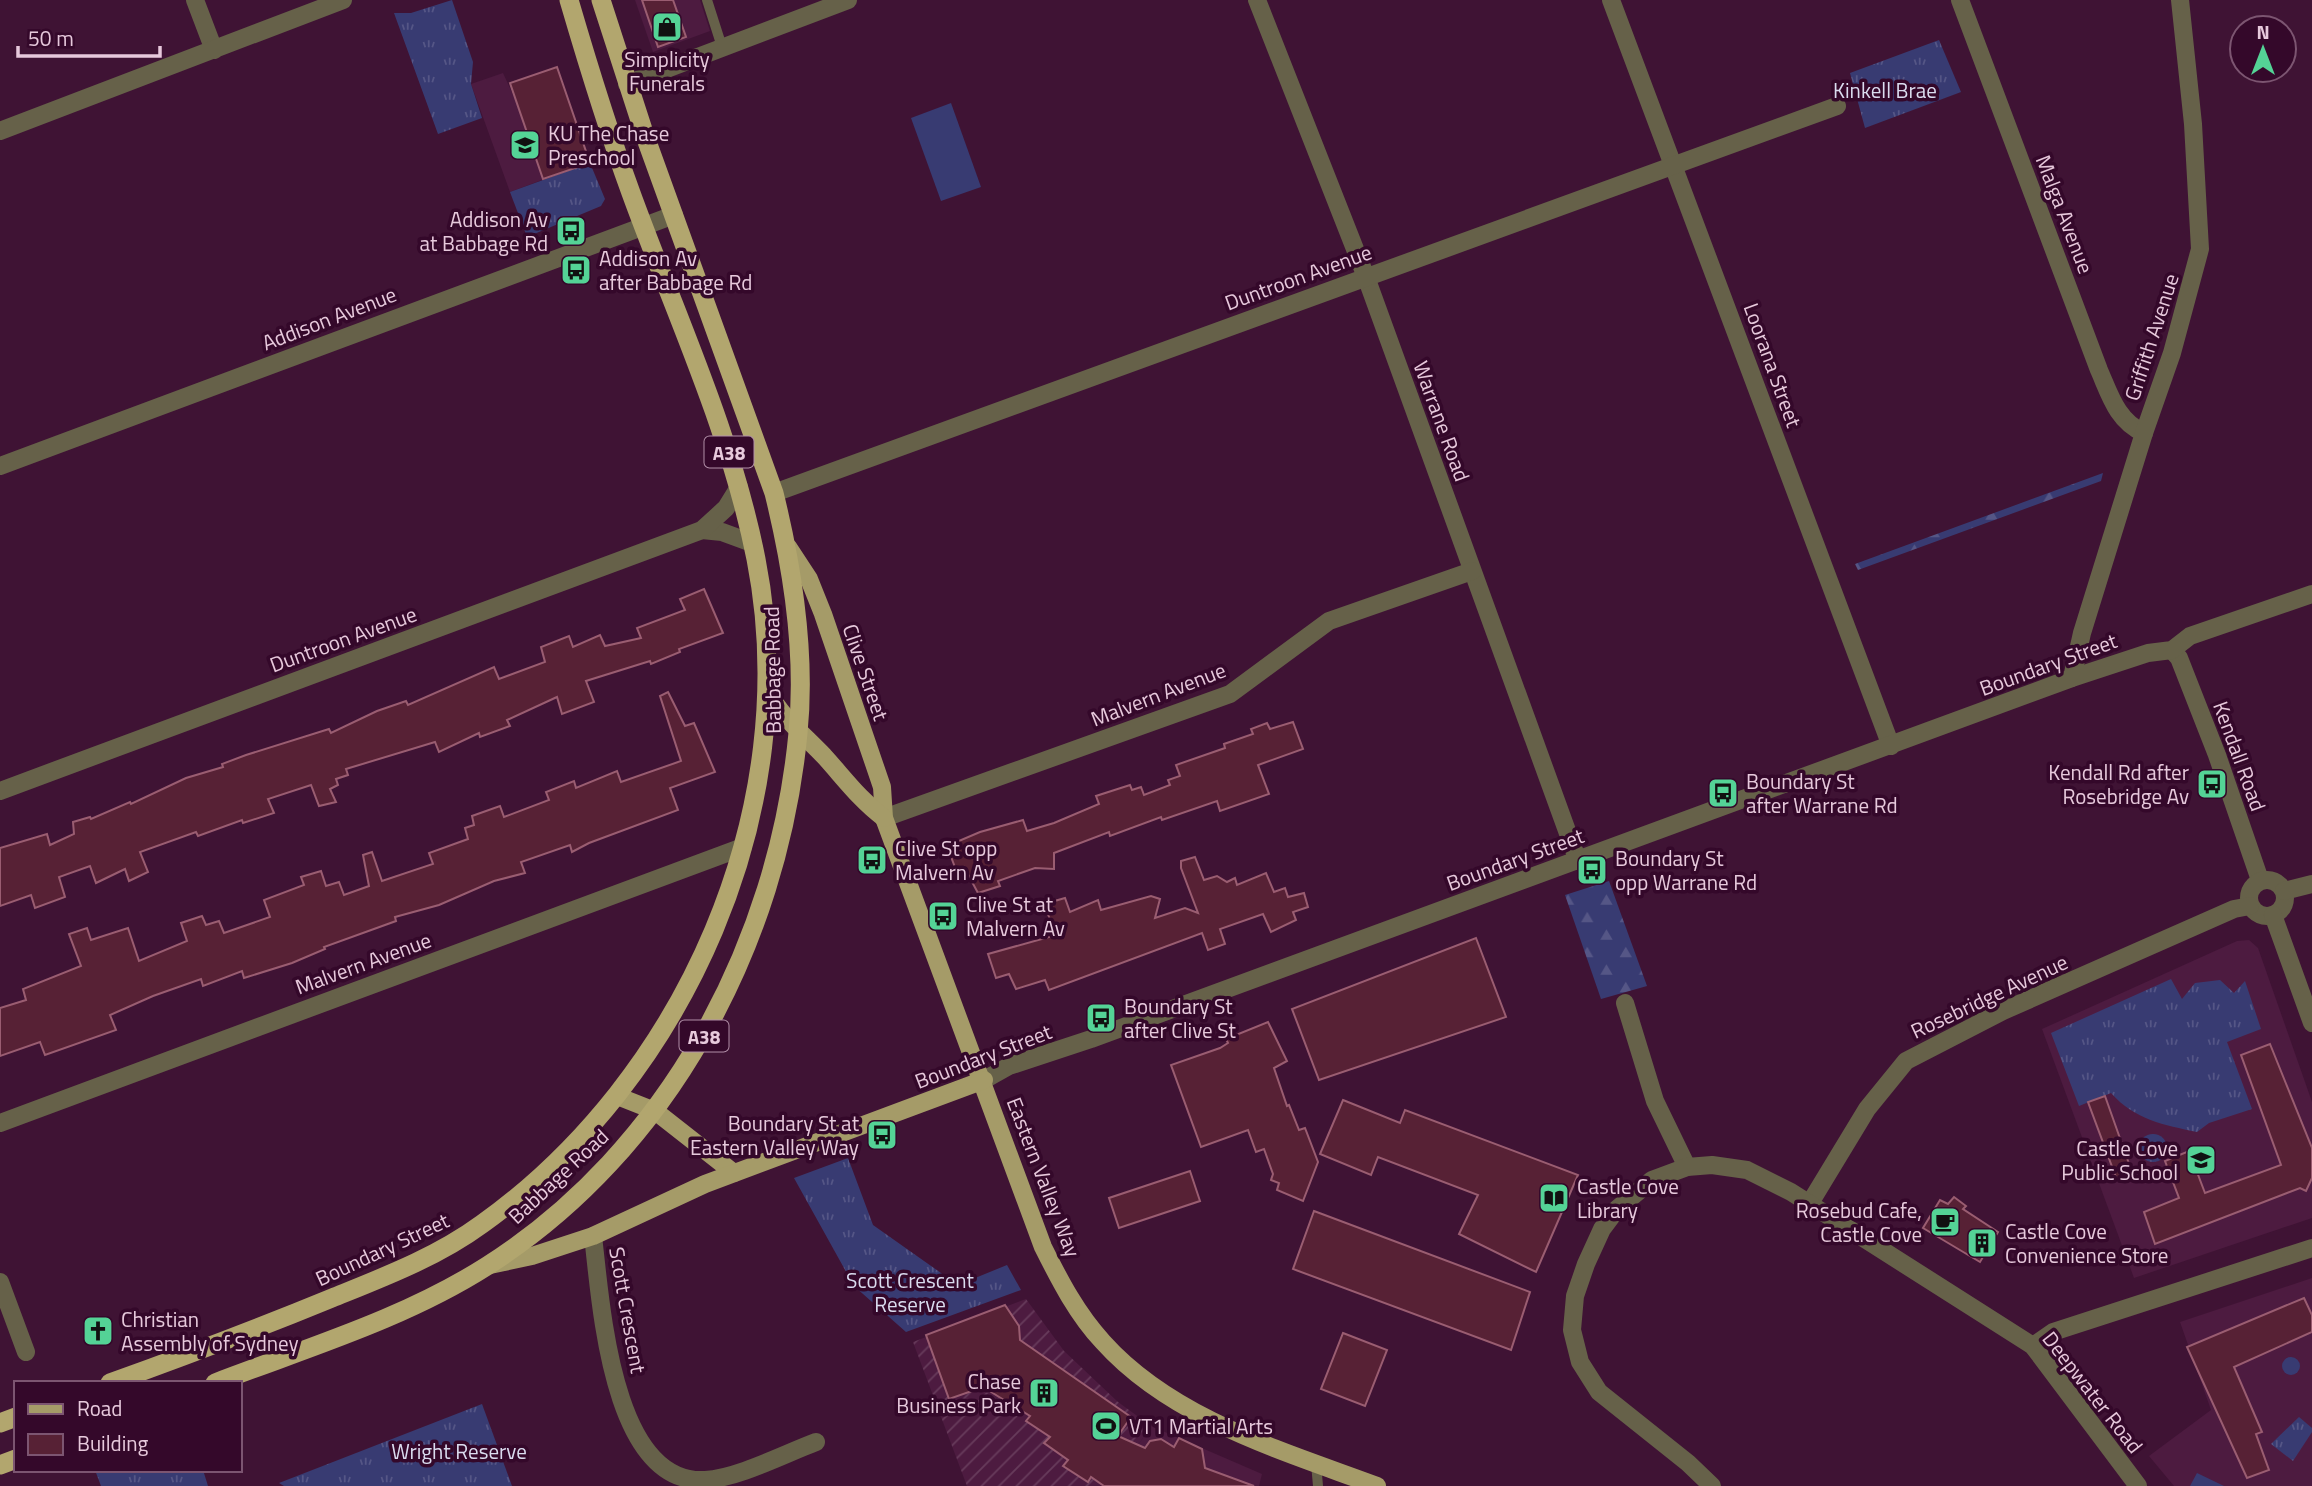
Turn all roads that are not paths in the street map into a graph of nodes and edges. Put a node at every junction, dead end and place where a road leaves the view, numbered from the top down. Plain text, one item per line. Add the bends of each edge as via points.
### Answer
1 (195, 0) edge
2 (343, 0) edge
3 (569, 0) edge
4 (601, 0) edge
5 (707, 0) edge
6 (848, 0) edge
7 (1257, 0) edge
8 (1611, 0) edge
9 (1960, 0) edge
10 (2180, 0) edge
11 (214, 50) junction
12 (723, 50) junction
13 (627, 84) junction
14 (1838, 106) dead end
15 (0, 131) edge
16 (1674, 163) junction
17 (674, 215) junction
18 (643, 225) junction
19 (1366, 277) junction
20 (2144, 433) junction
21 (0, 466) edge
22 (739, 487) junction
23 (774, 493) junction
24 (702, 530) junction
25 (752, 543) junction
26 (788, 547) junction
27 (1472, 571) junction
28 (2312, 594) edge
29 (2172, 650) junction
30 (2072, 678) junction
31 (767, 690) junction
32 (798, 734) junction
33 (1891, 746) junction
34 (0, 791) edge
35 (884, 818) junction
36 (743, 847) junction
37 (1577, 861) junction
38 (2260, 880) junction
39 (2312, 884) edge
40 (2284, 891) junction
41 (2250, 906) junction
42 (2273, 915) junction
43 (1625, 1003) dead end
44 (2312, 1023) edge
45 (984, 1080) junction
46 (617, 1096) junction
47 (655, 1111) junction
48 (0, 1123) edge
49 (1687, 1167) junction
50 (734, 1173) junction
51 (1810, 1203) junction
52 (593, 1236) junction
53 (2312, 1248) edge
54 (488, 1266) junction
55 (0, 1282) edge
56 (2033, 1346) junction
57 (26, 1352) dead end
58 (116, 1381) edge
59 (220, 1381) edge
60 (816, 1441) dead end
61 (1316, 1463) junction
62 (1349, 1482) edge
63 (1318, 1486) edge
64 (1377, 1486) edge
65 (1712, 1486) edge
66 (2138, 1486) edge

1 - 11 street
2 - 11 street
3 - 18 highway, Babbage Road / A38
4 - 13 highway, Babbage Road / A38
5 - 12 lane
6 - 12 street
7 - 19 street, Warrane Road
8 - 16 street, Loorana Street
9 - 20 street, Malga Avenue via 2099,370 2118,414
10 - 20 street, Griffith Avenue via 2200,249
11 - 15 street
12 - 13 street
13 - 17 highway, Babbage Road / A38
14 - 16 street, Duntroon Avenue
16 - 19 street, Duntroon Avenue
16 - 33 street, Loorana Street
17 - 18 street, Addison Avenue
17 - 23 highway, Babbage Road / A38
18 - 21 street, Addison Avenue
18 - 22 highway, Babbage Road / A38
19 - 23 street, Duntroon Avenue
19 - 27 street, Warrane Road
20 - 30 street, Griffith Avenue
22 - 24 street, Duntroon Avenue via 726,508
22 - 25 highway, Babbage Road / A38
23 - 26 highway, Babbage Road / A38
24 - 25 street
24 - 34 street, Duntroon Avenue
25 - 31 highway, Babbage Road / A38
26 - 32 highway, Babbage Road / A38 via 797,635
26 - 35 main road, Clive Street via 809,579 822,614 882,787
27 - 35 street, Malvern Avenue via 1329,621 1230,694
27 - 37 street, Warrane Road
28 - 29 street, Boundary Street via 2190,636
29 - 30 street, Boundary Street via 2148,653
29 - 38 street, Kendall Road via 2179,657 2213,743
30 - 33 street, Boundary Street
31 - 32 main road
31 - 36 highway, Babbage Road / A38 via 755,792
32 - 35 main road via 821,753 861,801
32 - 47 highway, Babbage Road / A38 via 781,833 750,937 704,1035
33 - 37 street, Boundary Street
35 - 45 main road, Clive Street
36 - 46 highway, Babbage Road / A38 via 696,970 649,1052
36 - 48 street, Malvern Avenue
37 - 45 street, Boundary Street via 1009,1066
38 - 40 street via 2277,882
38 - 41 street via 2251,888
39 - 40 street
40 - 42 street via 2285,903
41 - 42 street via 2257,914
41 - 51 street, Rosebridge Avenue via 2003,1011 1906,1061 1867,1109
42 - 44 street
43 - 49 street via 1655,1101
45 - 50 main road, Boundary Street
45 - 61 main road, Eastern Valley Way via 1043,1247 1062,1285 1103,1343 1132,1371 1186,1406
46 - 47 main road
46 - 58 highway, Boundary Street / A38 via 522,1192 432,1256 248,1333
47 - 50 main road
47 - 54 highway, Babbage Road / A38 via 596,1177
49 - 51 street, Deepwater Road via 1746,1170
49 - 65 street, Deepwater Road via 1634,1192 1602,1229 1575,1296 1572,1330 1580,1362 1600,1392
50 - 52 main road, Boundary Street
51 - 56 street, Deepwater Road
52 - 54 main road, Boundary Street
52 - 60 street, Scott Crescent via 614,1375 642,1448 670,1474 705,1480
53 - 56 street via 2053,1332
54 - 59 highway, Boundary Street / A38 via 398,1312
55 - 57 street
56 - 66 street, Deepwater Road
61 - 62 main road, Eastern Valley Way
61 - 63 lane
62 - 64 main road, Eastern Valley Way

